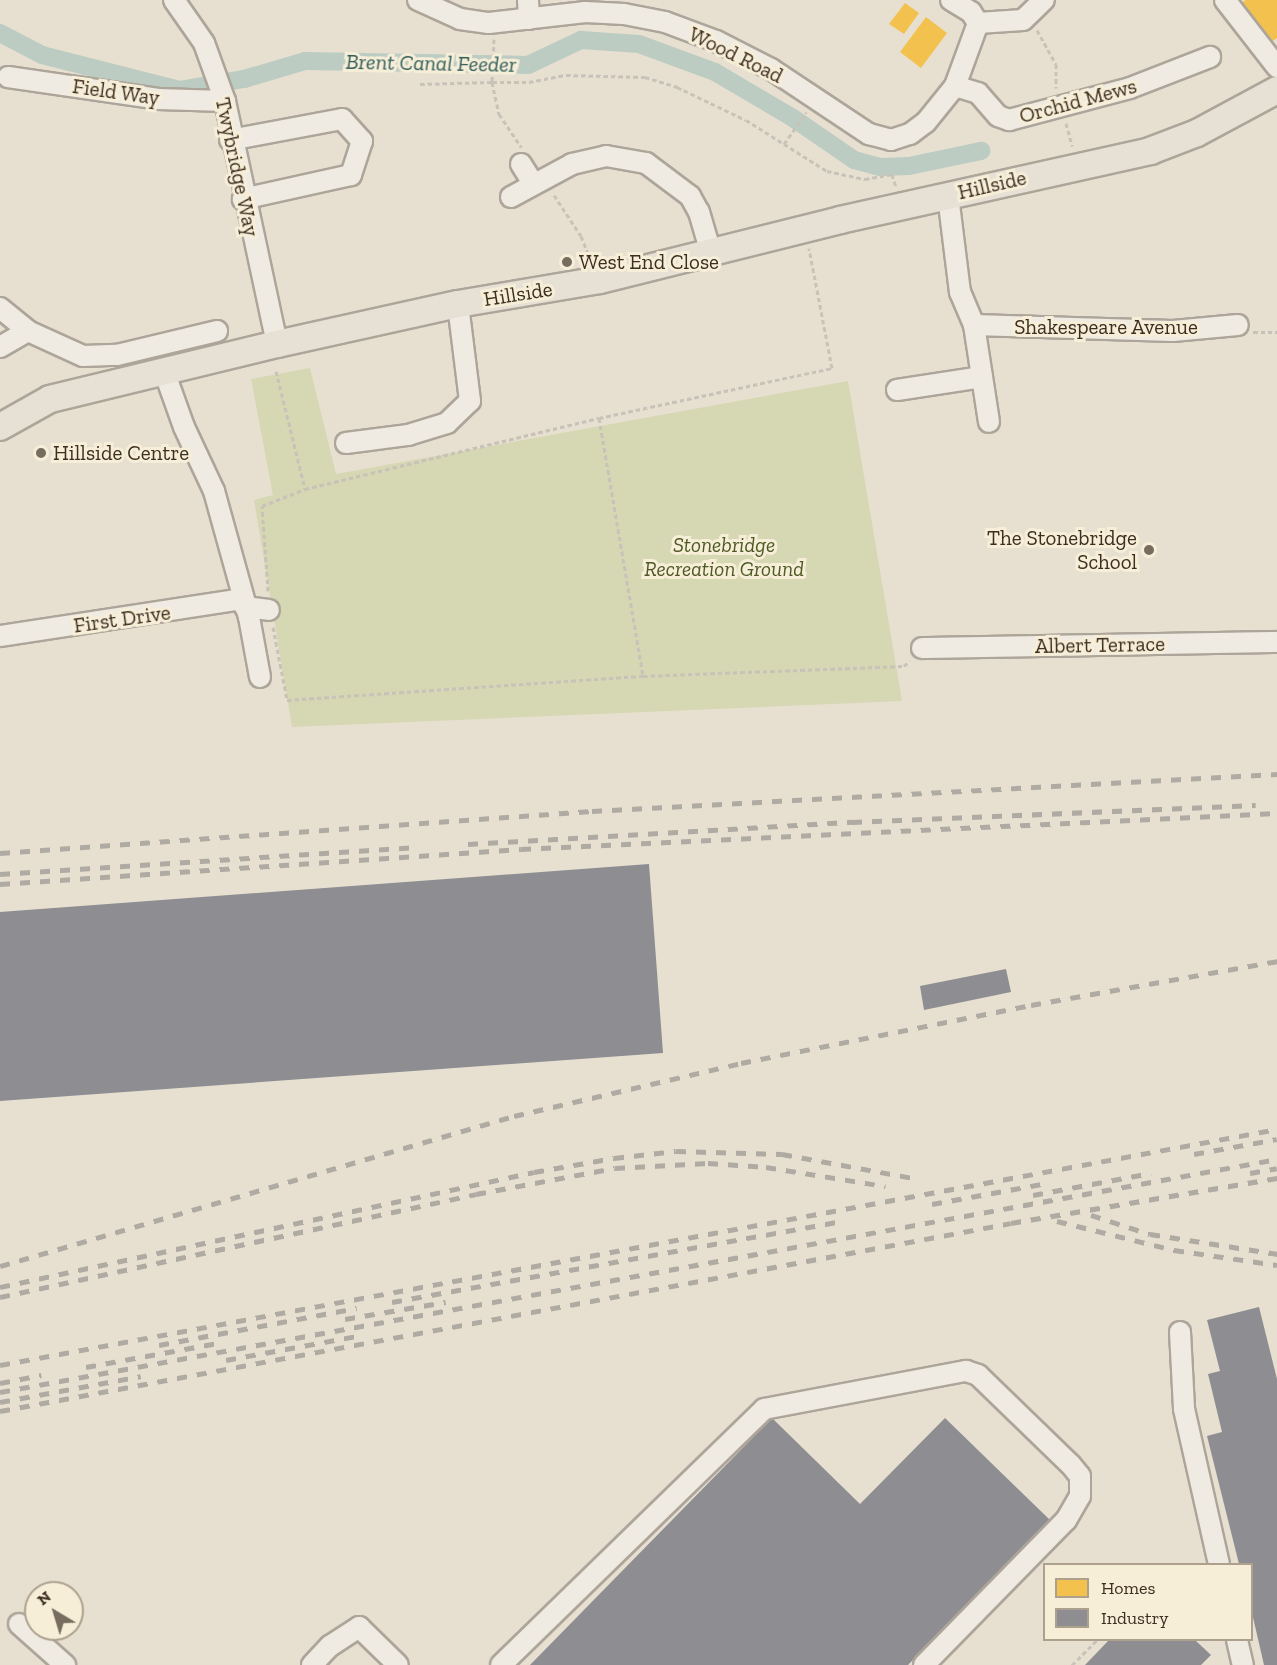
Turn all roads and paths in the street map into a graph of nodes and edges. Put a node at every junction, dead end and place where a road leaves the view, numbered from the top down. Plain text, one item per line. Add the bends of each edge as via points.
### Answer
1 (174, 0) edge
2 (418, 0) edge
3 (951, 0) edge
4 (1044, 0) edge
5 (1225, 0) edge
6 (529, 10) edge
7 (1023, 20) junction
8 (978, 23) junction
9 (494, 55) dead end
10 (1210, 57) dead end
11 (1277, 67) edge
12 (8, 77) dead end
13 (492, 82) junction
14 (420, 84) dead end
15 (955, 86) junction
16 (1277, 90) edge
17 (223, 97) junction
18 (1061, 106) junction
19 (804, 115) dead end
20 (511, 133) dead end
21 (230, 140) junction
22 (784, 144) junction
23 (1073, 147) dead end
24 (521, 164) dead end
25 (535, 182) junction
26 (895, 185) dead end
27 (948, 196) junction
28 (511, 197) dead end
29 (243, 199) junction
30 (808, 246) dead end
31 (711, 253) junction
32 (590, 258) dead end
33 (458, 304) junction
34 (0, 308) edge
35 (974, 325) junction
36 (1238, 325) dead end
37 (28, 331) junction
38 (217, 331) dead end
39 (277, 344) junction
40 (0, 347) edge
41 (164, 371) junction
42 (276, 371) dead end
43 (982, 376) junction
44 (897, 390) dead end
45 (599, 418) junction
46 (989, 422) dead end
47 (0, 427) edge
48 (346, 443) dead end
49 (305, 489) junction
50 (244, 603) junction
51 (269, 610) junction
52 (0, 636) edge
53 (1277, 642) edge
54 (922, 648) joint
55 (644, 676) junction
56 (260, 677) dead end
57 (1180, 1332) dead end
58 (1219, 1563) edge
59 (19, 1624) dead end
60 (1096, 1641) edge
61 (1237, 1641) edge
62 (65, 1665) edge
63 (312, 1665) edge
64 (398, 1665) edge
65 (501, 1665) edge
66 (924, 1665) edge
67 (1072, 1665) edge
68 (1243, 1665) edge

1 - 17 street, Twybridge Way via 204,43
2 - 6 street, Wood Road via 460,19 489,23
3 - 8 street via 971,12
4 - 7 street
5 - 11 street
6 - 15 street, Wood Road via 624,14 665,22 716,41 771,69 869,134 891,140 910,134 926,122
7 - 8 street
7 - 18 path via 1034,24 1056,64 1055,83
8 - 15 street, Wood Road
9 - 13 path
10 - 18 street, Orchid Mews via 1130,88
12 - 17 street, Field Way via 158,99
13 - 14 path
13 - 20 path via 499,114
13 - 22 path via 529,82 566,75 645,77 697,96
15 - 18 street, Orchid Mews via 978,93 1003,120
16 - 27 main road, Hillside via 1197,134 1150,151
17 - 21 street, Twybridge Way
18 - 23 path
19 - 22 path
21 - 29 street, Twybridge Way
21 - 29 street via 342,119 363,141 351,175
22 - 26 path via 827,171 865,179 892,174
24 - 25 street
25 - 28 street
25 - 31 street via 572,164 606,156 646,163 690,196
25 - 32 path via 549,186 581,236
27 - 31 main road, Hillside
27 - 35 street via 960,291
29 - 39 street, Twybridge Way
30 - 45 path via 832,368
31 - 33 main road, Hillside via 600,280
33 - 39 main road, Hillside
33 - 48 street via 470,401 447,423 408,435
34 - 37 street
35 - 36 street, Shakespeare Avenue via 1173,331
35 - 43 street
37 - 38 street via 83,356 117,354
37 - 40 street
39 - 41 main road, Hillside
41 - 47 main road, Hillside via 51,399
41 - 50 street via 184,427 214,491
42 - 49 path
43 - 44 street
43 - 46 street
45 - 49 path
45 - 55 path
49 - 51 path via 262,506
50 - 51 street, First Drive
50 - 52 street, First Drive
50 - 56 street
51 - 55 path via 287,700
53 - 54 street, Albert Terrace
54 - 55 path via 904,666
57 - 58 street via 1184,1409
59 - 62 street
60 - 67 path
61 - 68 street
63 - 64 street via 330,1646 359,1627
65 - 66 street via 764,1409 966,1371 978,1375 1071,1465 1080,1476 1080,1496 1066,1520

